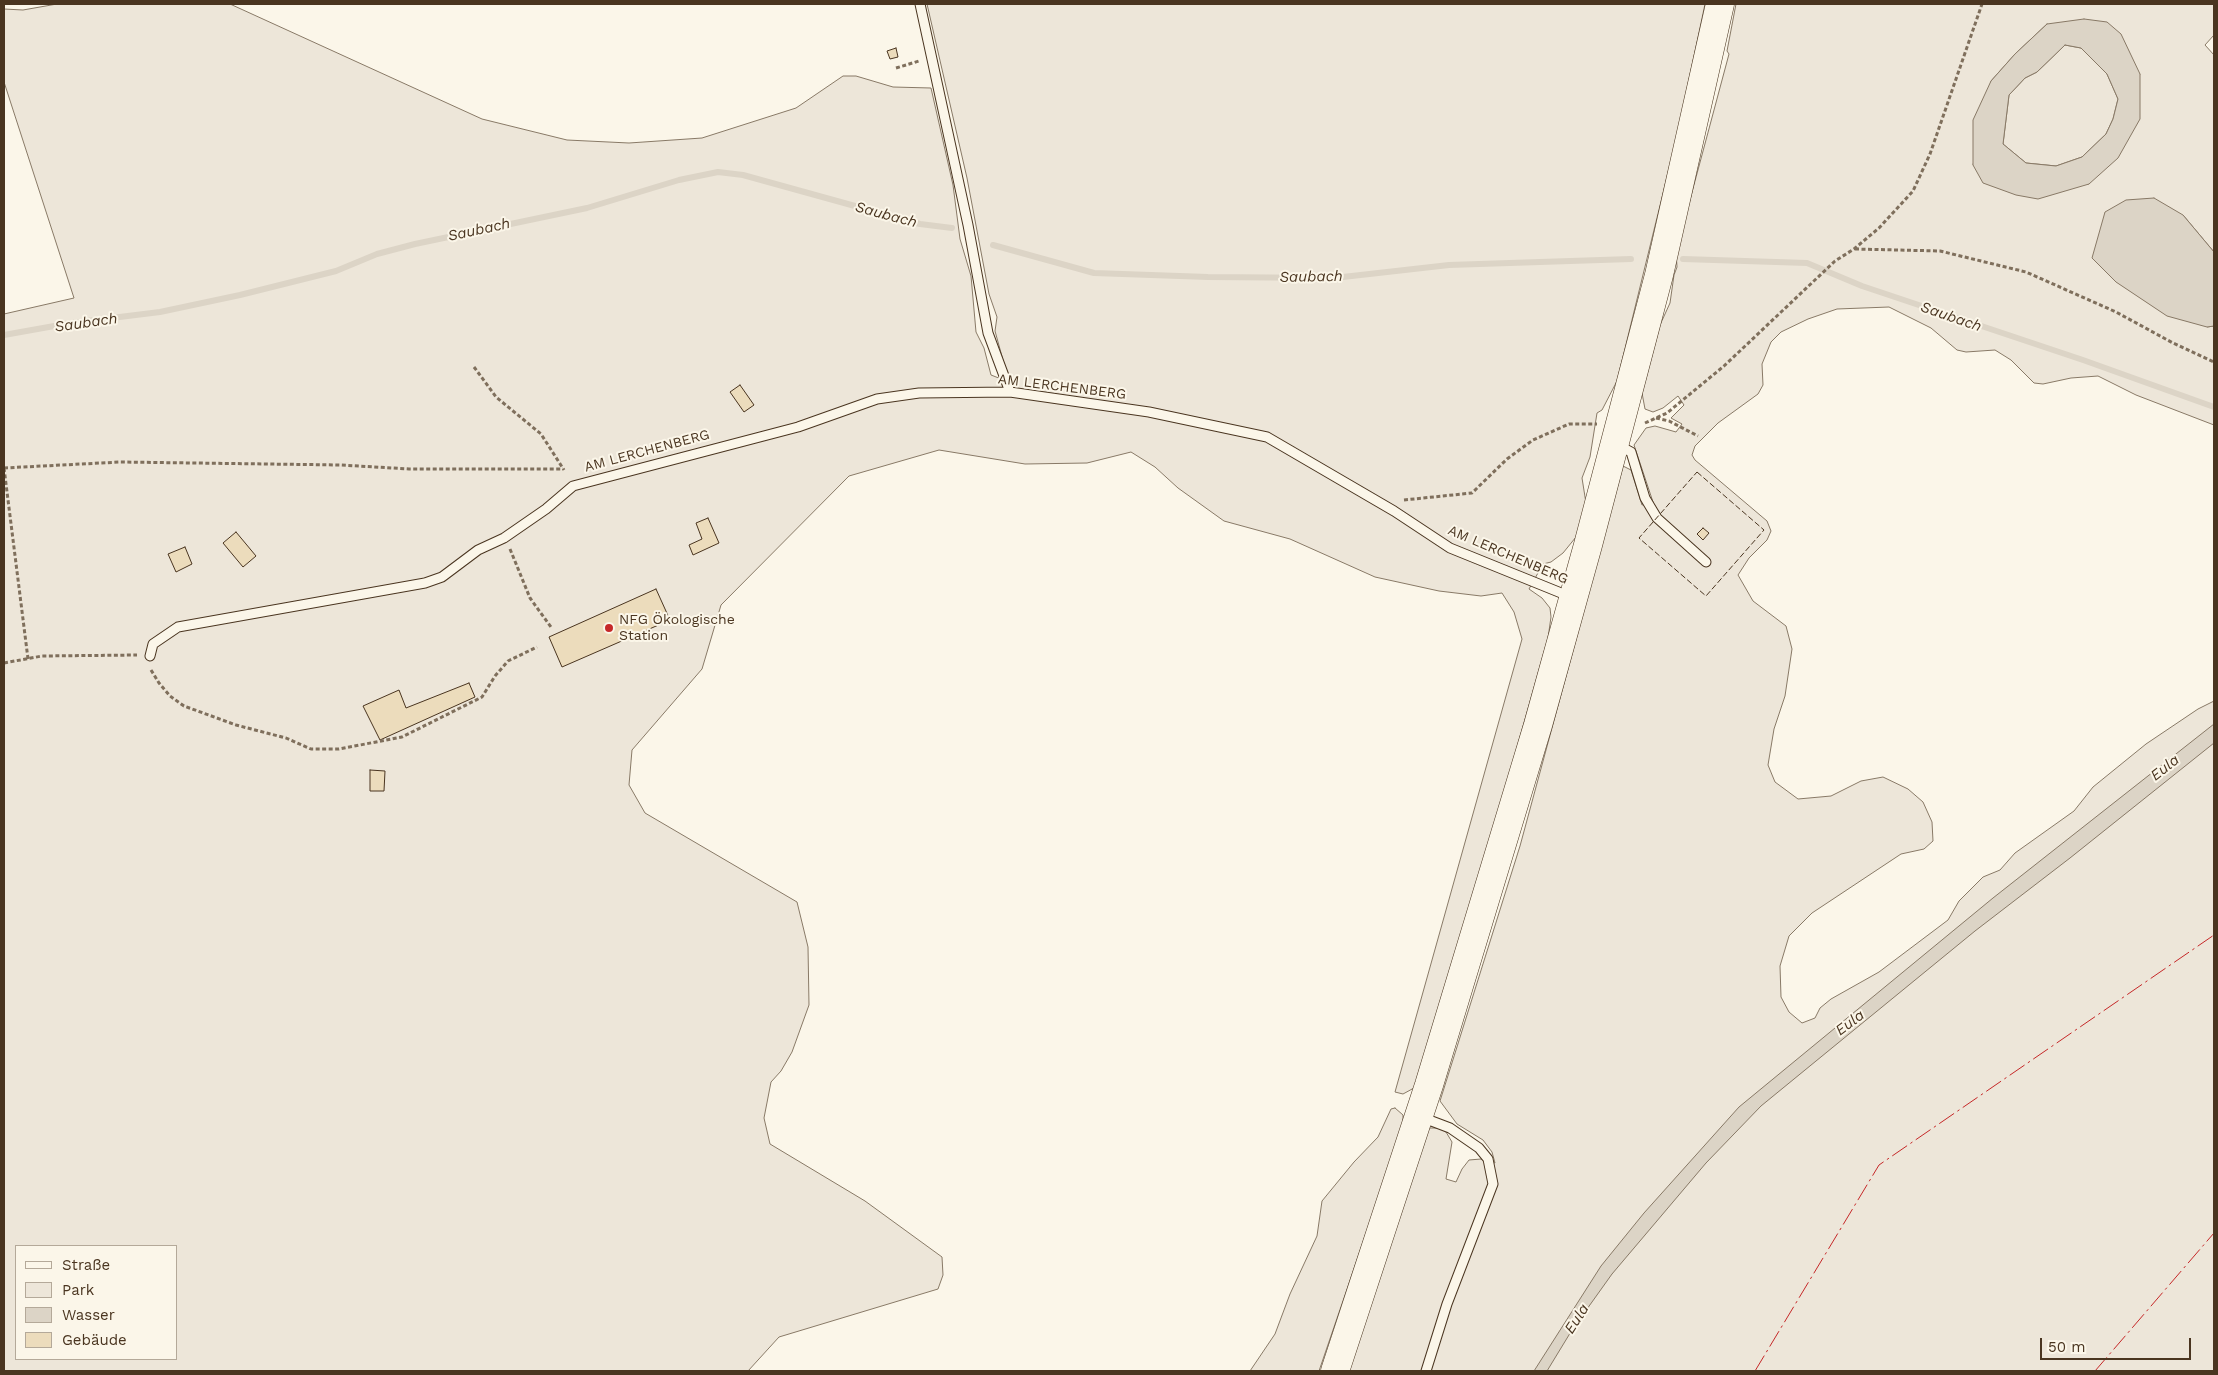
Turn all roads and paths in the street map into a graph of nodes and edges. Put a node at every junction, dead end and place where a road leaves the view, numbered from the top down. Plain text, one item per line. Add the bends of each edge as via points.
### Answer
1 (920, 4) edge
2 (1720, 4) edge
3 (1982, 4) edge
4 (931, 58) junction
5 (896, 68) dead end
6 (1854, 249) junction
7 (2214, 362) edge
8 (474, 367) dead end
9 (1010, 392) junction
10 (1655, 418) junction
11 (1618, 434) junction
12 (1698, 436) dead end
13 (4, 468) edge
14 (563, 469) junction
15 (573, 486) junction
16 (1394, 511) junction
17 (504, 538) junction
18 (1706, 562) dead end
19 (1573, 598) junction
20 (551, 627) dead end
21 (537, 648) dead end
22 (150, 656) junction
23 (28, 659) junction
24 (4, 663) edge
25 (1419, 1117) junction
26 (1335, 1371) edge
27 (1426, 1371) edge

1 - 4 lane
2 - 11 main road via 1659,275
3 - 6 path via 1930,154 1913,191
4 - 5 path
4 - 9 lane via 988,332
6 - 7 path via 1940,251 2026,272 2116,312
6 - 10 path via 1835,261 1724,366 1667,413
8 - 14 path via 496,397 541,434
9 - 15 lane, AM LERCHENBERG via 919,393 877,400 798,427
9 - 16 lane, AM LERCHENBERG via 1149,412 1267,437
10 - 11 path
10 - 12 path via 1669,421
11 - 16 path via 1570,424 1533,440 1507,459 1472,493 1404,500
11 - 18 lane via 1631,452 1645,498 1656,518
11 - 19 main road
13 - 14 path via 120,462
13 - 23 path
14 - 15 path
15 - 17 lane, AM LERCHENBERG
16 - 19 lane, AM LERCHENBERG via 1450,548
17 - 20 path via 530,598
17 - 22 lane, AM LERCHENBERG via 478,550 442,577 426,583 178,627 153,644
19 - 25 main road via 1501,851
21 - 22 path via 508,661 482,696 402,737 339,749 312,749 184,706 158,683 150,668
22 - 23 path via 73,654
23 - 24 path
25 - 26 main road
25 - 27 lane via 1450,1128 1479,1148 1488,1159 1493,1184 1447,1304

